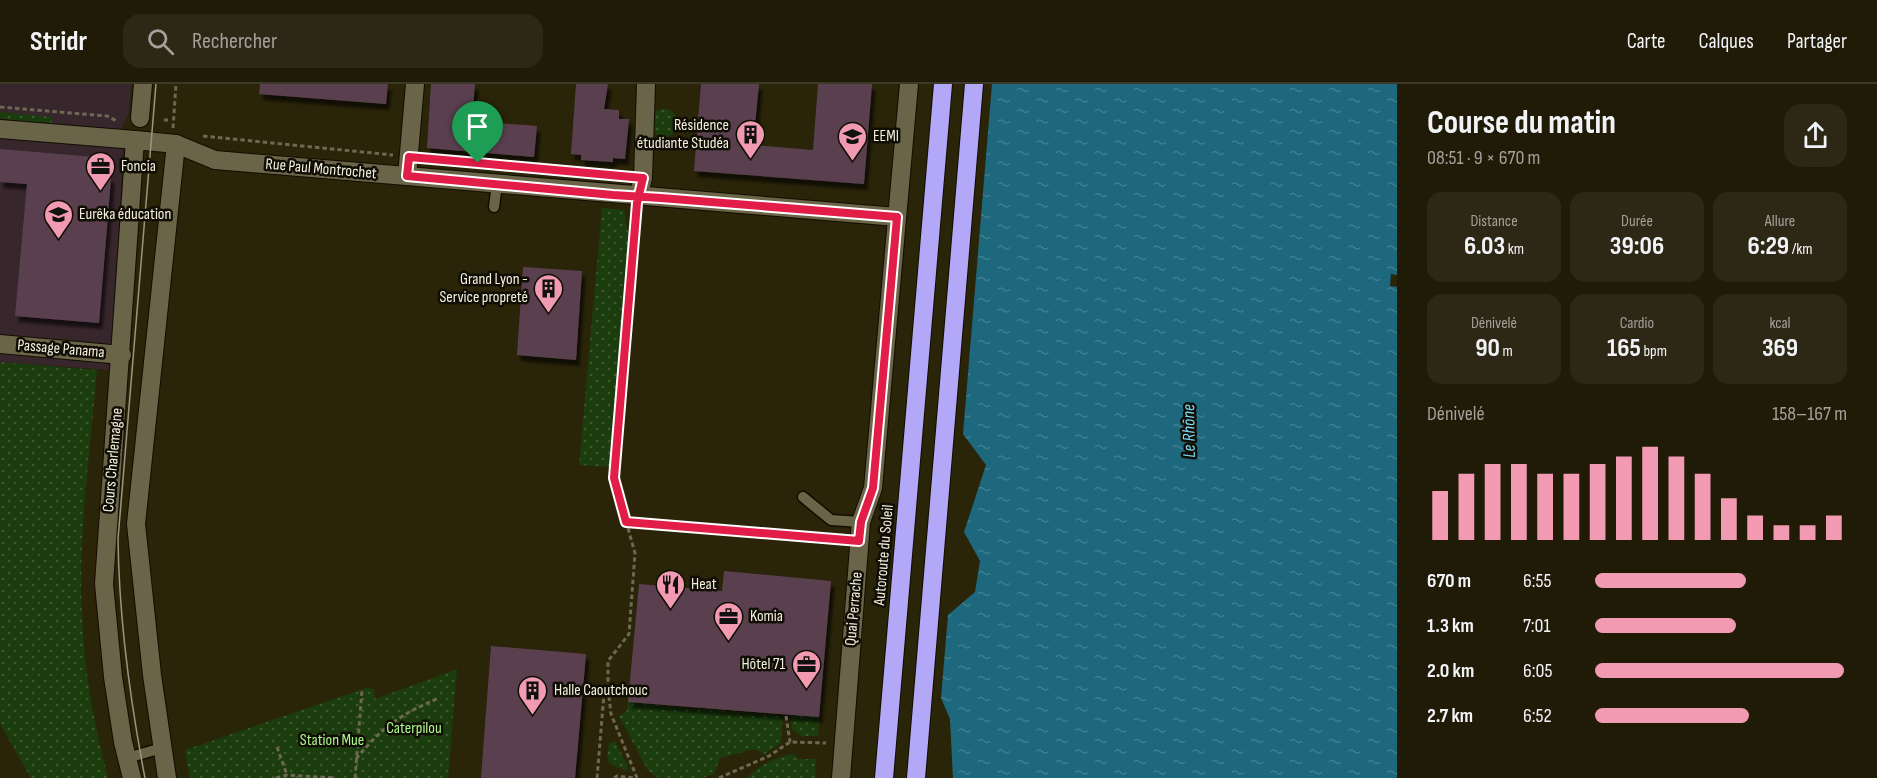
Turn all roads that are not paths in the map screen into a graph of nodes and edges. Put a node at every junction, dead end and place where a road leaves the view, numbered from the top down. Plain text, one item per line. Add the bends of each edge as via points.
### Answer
1 (143, 84) edge
2 (415, 84) edge
3 (646, 84) edge
4 (909, 84) edge
5 (943, 84) edge
6 (974, 84) edge
7 (140, 118) dead end
8 (0, 129) edge
9 (173, 136) junction
10 (135, 140) junction
11 (407, 176) junction
12 (497, 184) junction
13 (638, 197) junction
14 (494, 207) dead end
15 (897, 217) junction
16 (0, 344) edge
17 (122, 355) junction
18 (803, 497) dead end
19 (861, 522) junction
20 (162, 748) junction
21 (127, 758) junction
22 (132, 778) edge
23 (167, 778) edge
24 (841, 778) edge
25 (884, 778) edge
26 (916, 778) edge

1 - 7 street
2 - 11 street
3 - 13 street via 643,178
4 - 15 street, Quai Perrache
5 - 25 highway, Autoroute du Soleil
6 - 26 highway
8 - 10 street, Rue Paul Montrochet
9 - 10 street, Rue Paul Montrochet
9 - 11 street, Rue Paul Montrochet via 215,160
9 - 20 street, Cours Charlemagne via 136,524
10 - 17 street, Cours Charlemagne
11 - 12 street, Rue Paul Montrochet
12 - 13 street, Rue Paul Montrochet
12 - 14 lane
13 - 15 street, Rue Paul Montrochet
15 - 19 street, Quai Perrache via 873,488
16 - 17 street, Passage Panama
17 - 21 street, Cours Charlemagne via 104,584 113,677
18 - 19 lane via 831,520
19 - 24 street, Quai Perrache
20 - 21 lane
20 - 23 street, Cours Charlemagne
21 - 22 street, Cours Charlemagne

